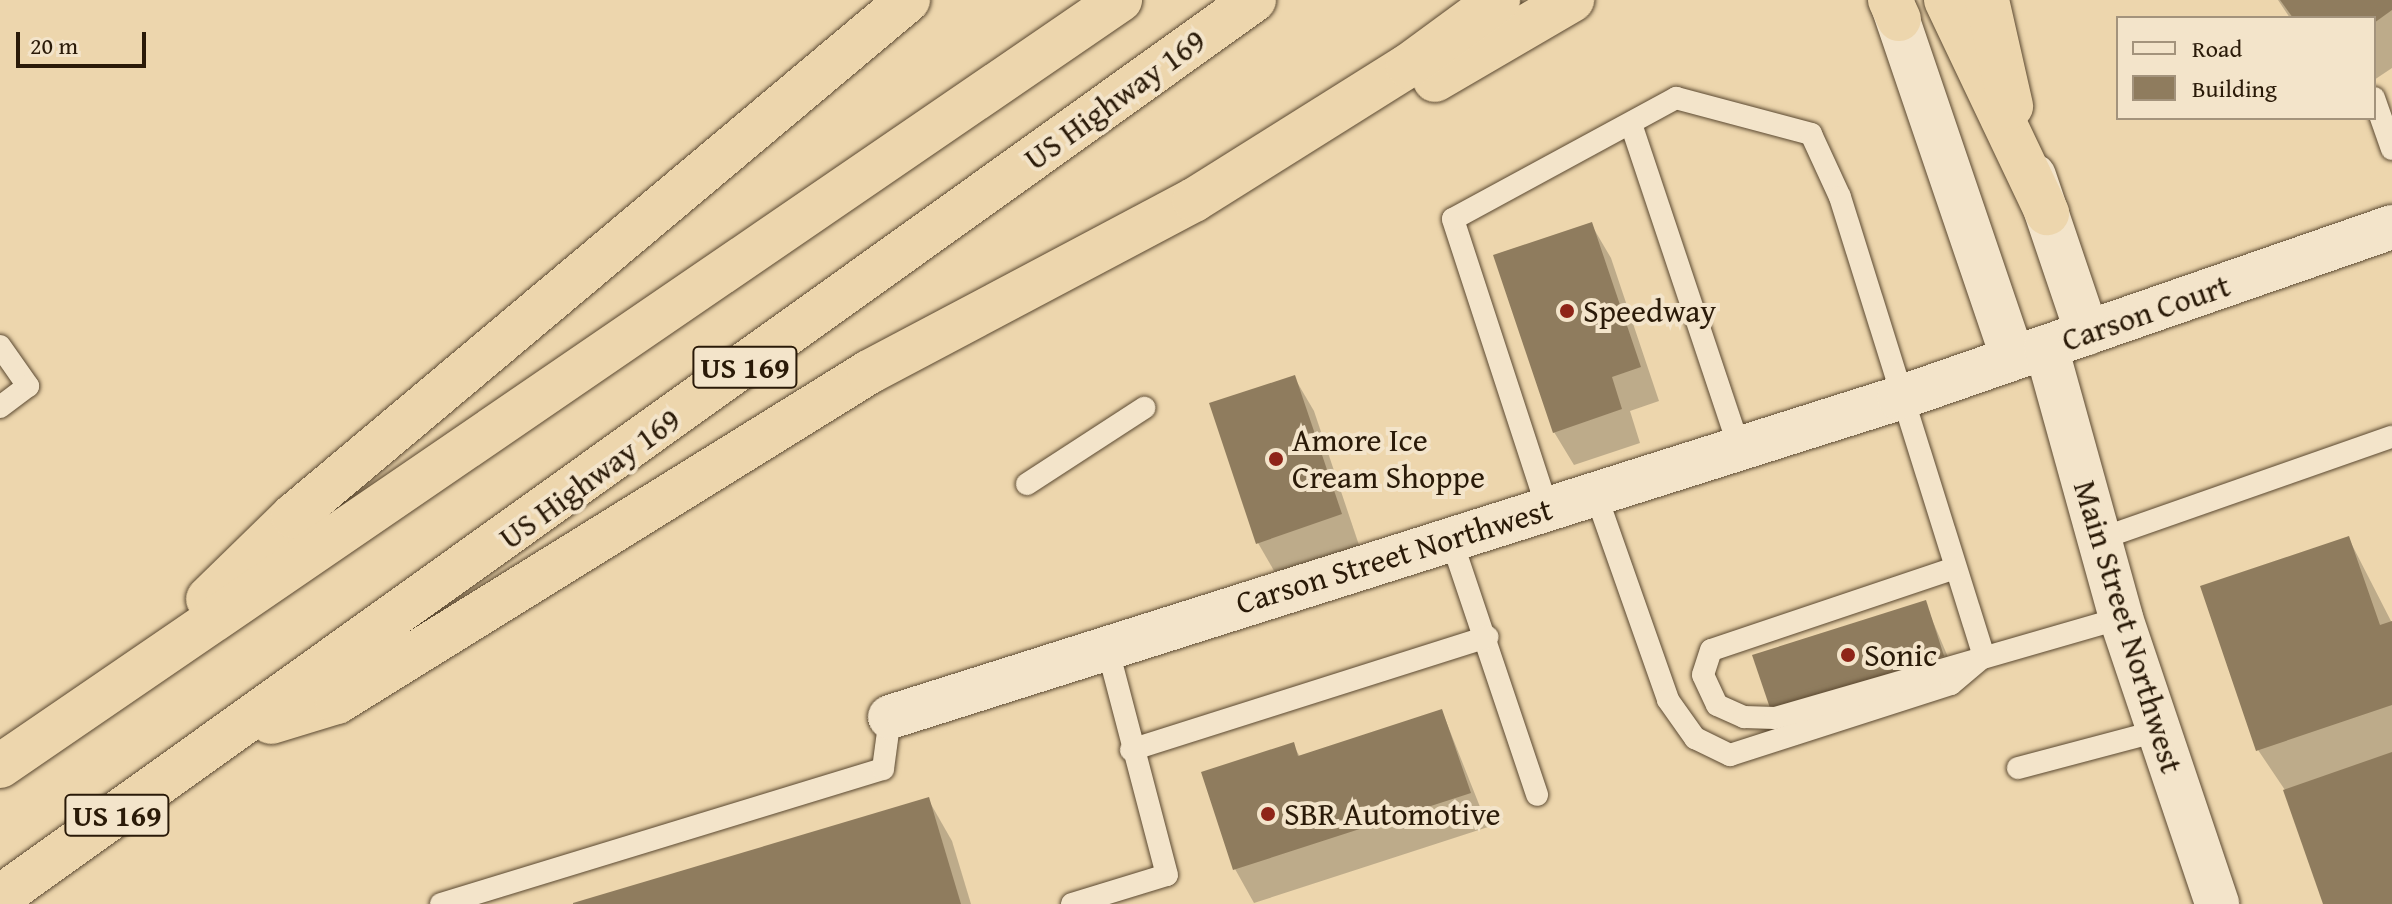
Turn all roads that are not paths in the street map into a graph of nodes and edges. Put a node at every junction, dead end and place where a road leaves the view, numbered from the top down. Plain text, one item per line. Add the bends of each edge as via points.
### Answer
1 (908, 0) edge
2 (1120, 0) edge
3 (1254, 0) edge
4 (1498, 0) edge
5 (1572, 0) edge
6 (1946, 0) edge
7 (1970, 0) edge
8 (1987, 0) edge
9 (1893, 6) edge
10 (2376, 104) edge
11 (2013, 117) junction
12 (1631, 124) junction
13 (2392, 149) edge
14 (1194, 200) junction
15 (2047, 213) junction
16 (2392, 227) edge
17 (0, 346) edge
18 (2049, 346) junction
19 (1899, 398) junction
20 (0, 407) edge
21 (1144, 408) dead end
22 (2392, 437) edge
23 (1739, 447) junction
24 (1027, 484) dead end
25 (1596, 495) junction
26 (1547, 507) junction
27 (1450, 536) junction
28 (2100, 539) junction
29 (1955, 568) junction
30 (2121, 618) junction
31 (1487, 637) junction
32 (1107, 646) junction
33 (1984, 657) junction
34 (132, 673) junction
35 (890, 717) joint
36 (2158, 731) junction
37 (234, 733) junction
38 (1131, 750) junction
39 (0, 766) edge
40 (2018, 768) dead end
41 (1537, 795) dead end
42 (0, 897) edge
43 (441, 904) edge
44 (1072, 904) edge
45 (2217, 904) edge

1 - 34 highway via 293,516
2 - 34 highway, US 169 via 528,411
3 - 37 highway, US Highway 169 / US 169
4 - 14 highway via 1408,66
5 - 14 highway via 1261,176
6 - 15 highway
7 - 11 street, Main Street Northwest
8 - 11 highway
9 - 18 street, Main Street Northwest
10 - 13 lane
11 - 15 street, Main Street Northwest
12 - 19 lane via 1676,98 1811,134 1840,197
12 - 23 lane
12 - 26 lane via 1453,219
14 - 37 highway via 869,372 337,702
15 - 18 street, Main Street Northwest
16 - 18 street, Carson Court
17 - 20 lane via 28,386
18 - 19 street, Carson Court
18 - 28 street, Main Street Northwest
19 - 23 street, Carson Street Northwest
19 - 29 lane
21 - 24 lane
22 - 28 lane
23 - 25 street, Carson Street Northwest
25 - 26 street, Carson Street Northwest
25 - 33 lane via 1668,700 1695,738 1730,755 1951,684
26 - 27 street, Carson Street Northwest
27 - 31 lane
27 - 32 street, Carson Street Northwest
28 - 30 street, Main Street Northwest
29 - 33 lane
29 - 33 lane via 1735,638 1711,650 1703,675 1717,705 1744,717 1775,718
30 - 33 lane
30 - 36 street, Main Street Northwest
31 - 38 lane
31 - 41 lane
32 - 35 street, Carson Street Northwest
32 - 38 lane
34 - 39 highway, US 169
35 - 43 lane via 883,769
36 - 40 lane
36 - 45 street, Main Street Northwest
37 - 42 highway, US Highway 169 / US 169
38 - 44 lane via 1167,875

